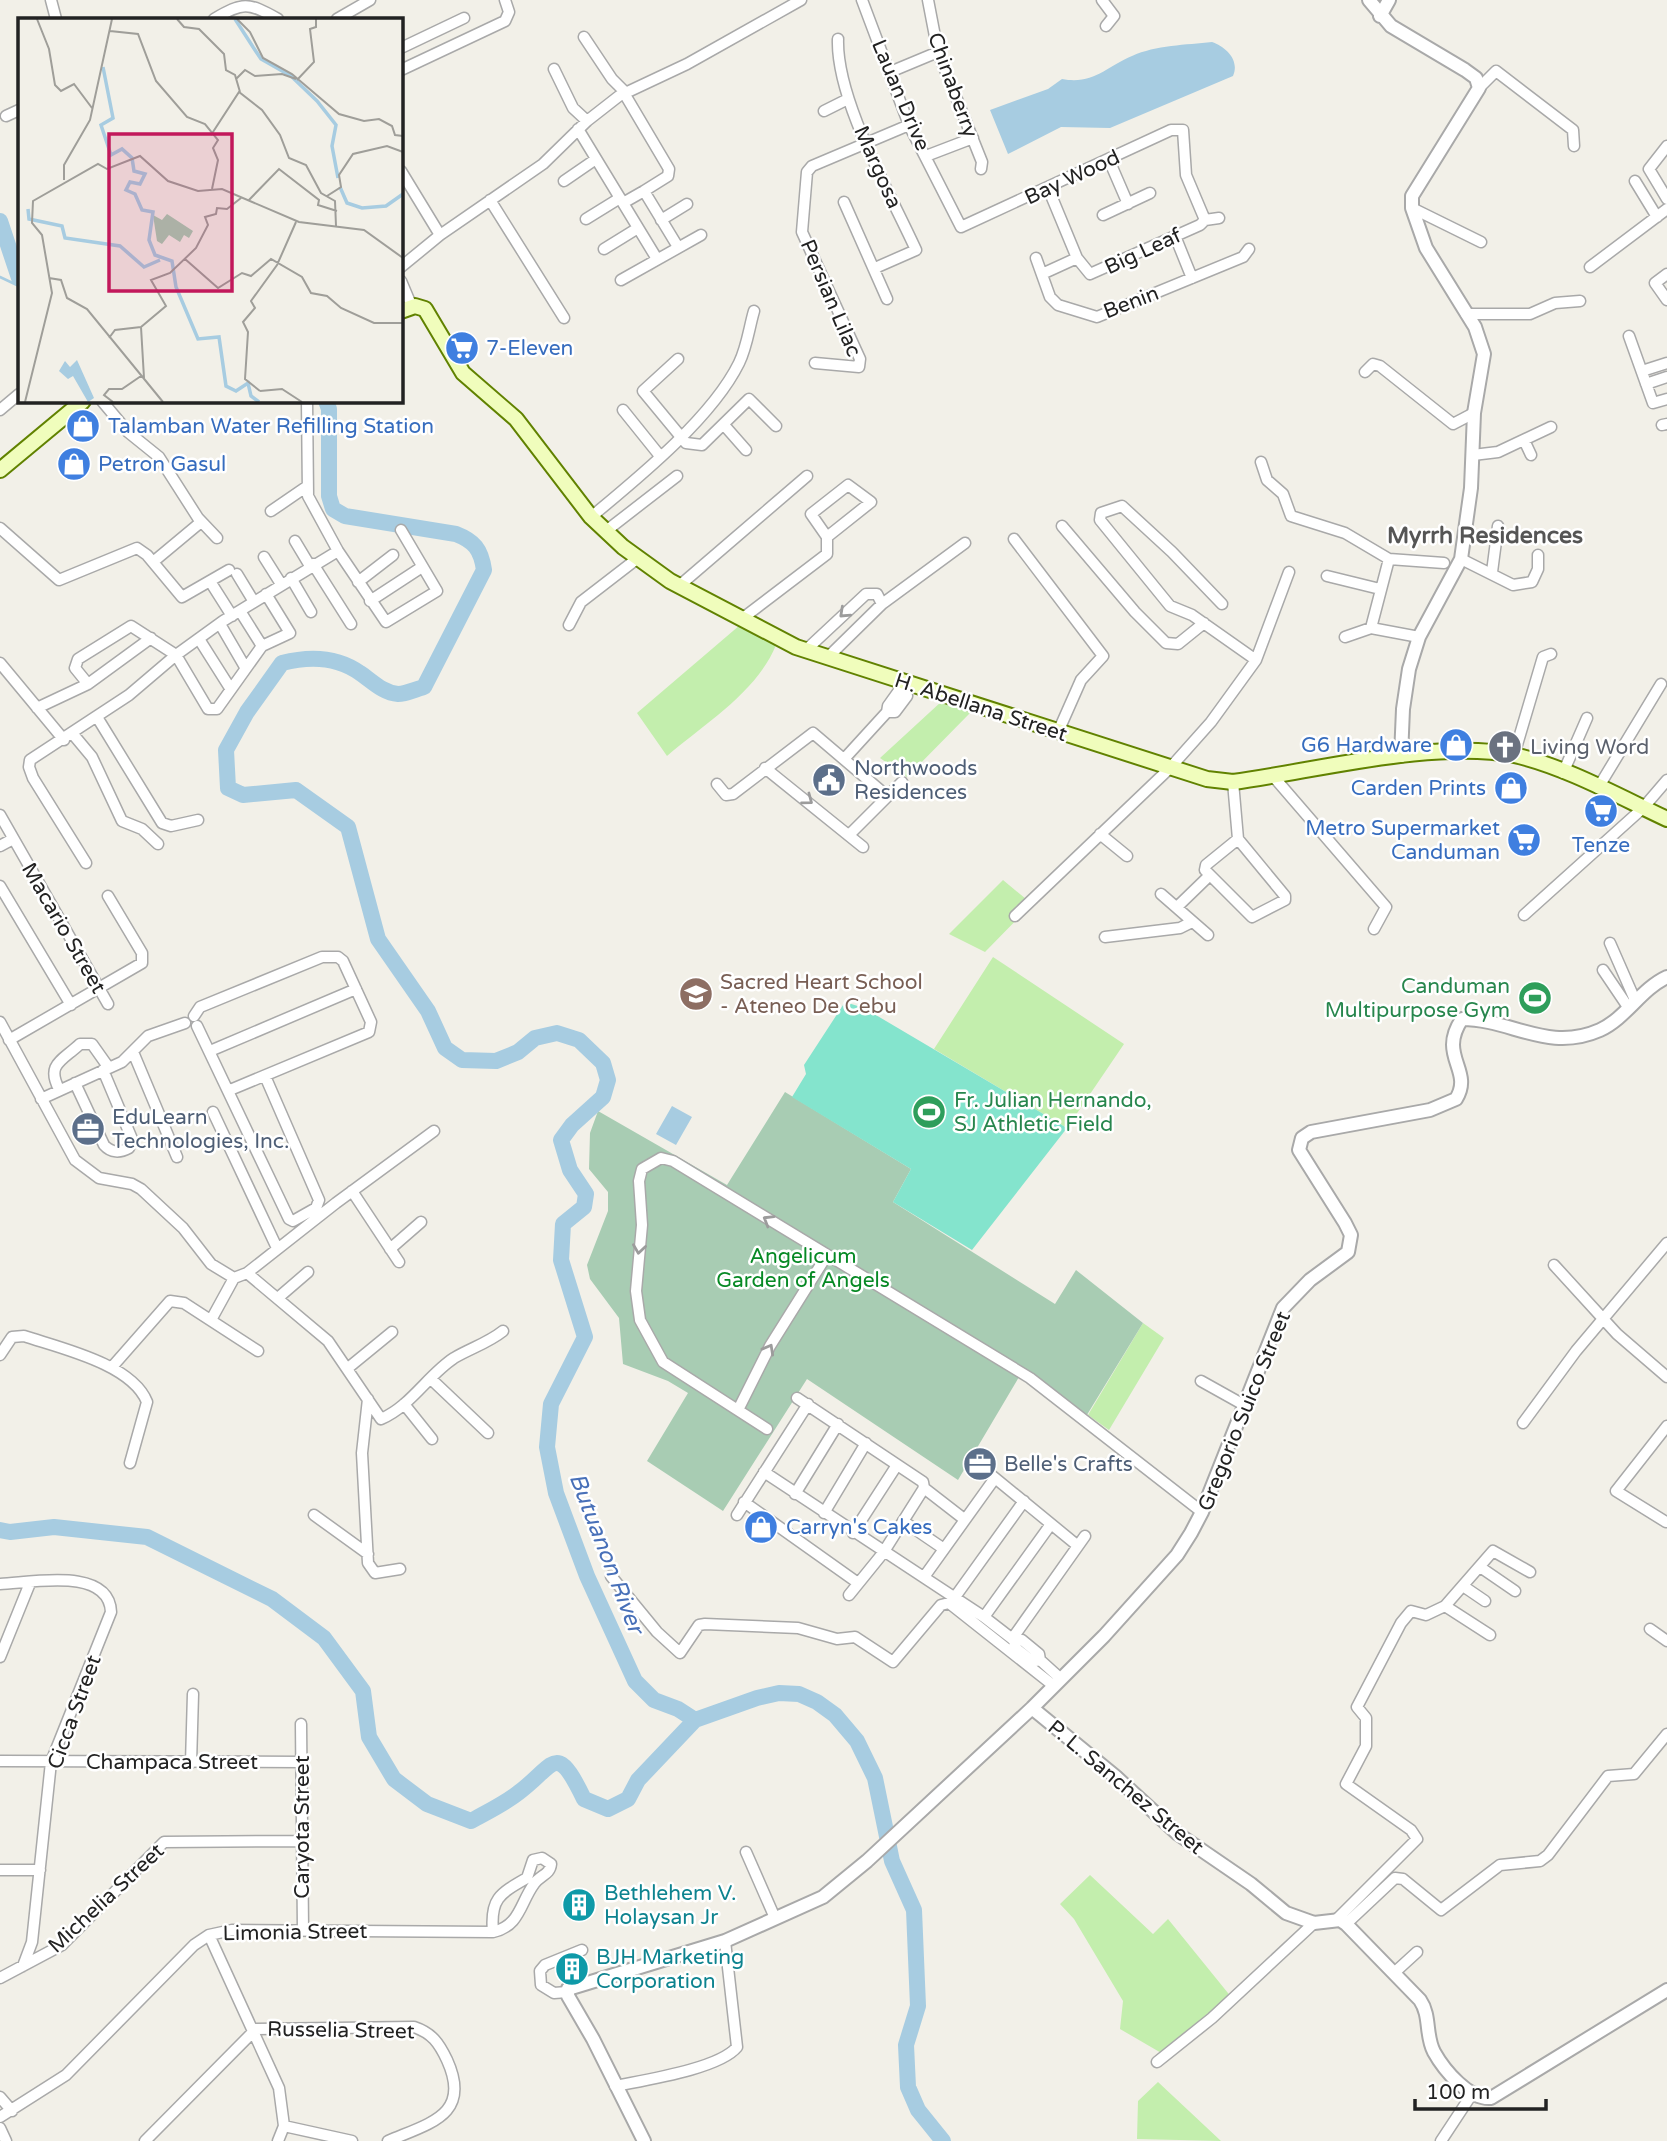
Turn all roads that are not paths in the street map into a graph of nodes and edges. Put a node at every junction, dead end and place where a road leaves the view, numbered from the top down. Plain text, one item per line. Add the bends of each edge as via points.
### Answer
1 (51, 0) edge
2 (370, 0) edge
3 (505, 0) edge
4 (863, 0) edge
5 (928, 0) edge
6 (1102, 0) edge
7 (1389, 0) edge
8 (795, 1) edge
9 (1371, 5) edge
10 (56, 18) edge
11 (216, 18) edge
12 (276, 18) edge
13 (343, 18) edge
14 (464, 18) dead end
15 (1107, 26) dead end
16 (583, 37) dead end
17 (838, 39) dead end
18 (402, 48) edge
19 (938, 52) junction
20 (554, 69) dead end
21 (402, 70) edge
22 (890, 72) junction
23 (1479, 88) junction
24 (625, 93) junction
25 (848, 99) junction
26 (18, 110) edge
27 (824, 111) dead end
28 (6, 116) dead end
29 (587, 121) junction
30 (909, 125) junction
31 (578, 129) junction
32 (973, 138) junction
33 (867, 143) junction
34 (1574, 146) dead end
35 (1667, 146) edge
36 (926, 156) junction
37 (596, 159) junction
38 (1109, 160) junction
39 (981, 169) dead end
40 (402, 173) edge
41 (564, 181) dead end
42 (1635, 181) dead end
43 (1048, 188) junction
44 (644, 191) junction
45 (1150, 193) dead end
46 (1667, 199) edge
47 (490, 200) junction
48 (621, 200) junction
49 (844, 202) dead end
50 (687, 204) dead end
51 (1128, 204) junction
52 (1412, 208) junction
53 (1667, 209) edge
54 (1103, 215) dead end
55 (1657, 217) junction
56 (1219, 218) dead end
57 (586, 219) dead end
58 (662, 220) junction
59 (1205, 220) junction
60 (961, 227) joint
61 (638, 228) junction
62 (440, 235) junction
63 (701, 235) dead end
64 (1175, 236) junction
65 (1481, 242) dead end
66 (678, 247) junction
67 (604, 249) dead end
68 (1249, 249) dead end
69 (1036, 258) dead end
70 (1077, 258) junction
71 (657, 259) junction
72 (402, 266) edge
73 (1590, 267) dead end
74 (874, 268) junction
75 (1042, 274) junction
76 (1667, 274) edge
77 (1192, 278) junction
78 (621, 280) dead end
79 (402, 284) edge
80 (887, 299) dead end
81 (1667, 300) edge
82 (1580, 301) dead end
83 (411, 308) edge
84 (754, 311) dead end
85 (1466, 314) junction
86 (564, 318) dead end
87 (1629, 336) dead end
88 (678, 359) dead end
89 (816, 363) dead end
90 (1667, 363) edge
91 (1642, 371) junction
92 (1365, 372) dead end
93 (1667, 377) edge
94 (1646, 384) junction
95 (18, 395) edge
96 (1667, 399) edge
97 (82, 402) edge
98 (103, 402) edge
99 (307, 402) edge
100 (0, 410) edge
101 (623, 410) dead end
102 (1474, 413) junction
103 (724, 425) junction
104 (776, 426) dead end
105 (1551, 427) dead end
106 (680, 438) junction
107 (1524, 440) junction
108 (746, 450) dead end
109 (1472, 455) junction
110 (1531, 455) dead end
111 (660, 456) junction
112 (1261, 462) dead end
113 (0, 470) edge
114 (677, 476) dead end
115 (807, 476) dead end
116 (306, 487) junction
117 (271, 511) dead end
118 (591, 517) junction
119 (201, 522) junction
120 (1062, 526) dead end
121 (1498, 526) dead end
122 (401, 530) dead end
123 (606, 531) junction
124 (2, 535) edge
125 (828, 537) junction
126 (218, 538) dead end
127 (1014, 539) dead end
128 (295, 541) dead end
129 (965, 543) dead end
130 (338, 551) junction
131 (393, 555) dead end
132 (1538, 555) dead end
133 (264, 558) dead end
134 (638, 558) junction
135 (1389, 559) junction
136 (1461, 559) junction
137 (153, 562) junction
138 (1444, 563) dead end
139 (311, 565) junction
140 (422, 567) junction
141 (1289, 572) dead end
142 (1492, 572) junction
143 (1327, 576) dead end
144 (291, 578) junction
145 (358, 582) junction
146 (281, 584) junction
147 (213, 586) dead end
148 (679, 586) junction
149 (1380, 589) junction
150 (266, 594) junction
151 (254, 601) junction
152 (370, 601) junction
153 (882, 604) junction
154 (1222, 604) dead end
155 (311, 612) dead end
156 (236, 613) junction
157 (743, 618) junction
158 (1204, 623) junction
159 (220, 624) junction
160 (351, 624) dead end
161 (569, 625) dead end
162 (1371, 628) junction
163 (1345, 637) dead end
164 (1419, 637) junction
165 (151, 638) junction
166 (199, 639) junction
167 (262, 646) junction
168 (806, 650) junction
169 (1551, 654) dead end
170 (176, 655) junction
171 (827, 658) junction
172 (1256, 660) junction
173 (0, 663) edge
174 (246, 667) junction
175 (88, 684) junction
176 (1661, 684) dead end
177 (230, 688) junction
178 (908, 688) junction
179 (37, 708) junction
180 (97, 717) junction
181 (1587, 718) dead end
182 (1058, 732) junction
183 (69, 736) junction
184 (1514, 755) junction
185 (1402, 756) junction
186 (845, 758) junction
187 (765, 768) junction
188 (1170, 768) junction
189 (1563, 773) junction
190 (1273, 776) junction
191 (1667, 780) edge
192 (902, 782) dead end
193 (1233, 782) junction
194 (717, 784) dead end
195 (1598, 788) junction
196 (887, 796) junction
197 (1643, 808) junction
198 (0, 815) edge
199 (1667, 819) edge
200 (198, 820) dead end
201 (850, 834) junction
202 (1100, 834) junction
203 (13, 839) junction
204 (1238, 839) junction
205 (158, 845) dead end
206 (0, 846) edge
207 (863, 846) dead end
208 (1127, 856) dead end
209 (86, 863) dead end
210 (1210, 876) junction
211 (0, 886) edge
212 (1161, 894) dead end
213 (108, 896) dead end
214 (1177, 907) junction
215 (1524, 915) dead end
216 (1015, 916) dead end
217 (1192, 922) junction
218 (1374, 929) dead end
219 (1208, 935) dead end
220 (1105, 937) dead end
221 (1610, 943) dead end
222 (1602, 970) dead end
223 (1667, 976) edge
224 (97, 989) junction
225 (356, 989) junction
226 (108, 1004) dead end
227 (1632, 1004) junction
228 (71, 1005) junction
229 (195, 1021) junction
230 (0, 1023) edge
231 (9, 1040) junction
232 (210, 1051) junction
233 (133, 1052) junction
234 (106, 1069) junction
235 (265, 1076) junction
236 (75, 1083) junction
237 (59, 1089) junction
238 (230, 1090) junction
239 (41, 1099) junction
240 (213, 1112) dead end
241 (434, 1131) dead end
242 (177, 1157) dead end
243 (352, 1191) junction
244 (421, 1223) dead end
245 (1667, 1243) edge
246 (277, 1248) junction
247 (390, 1249) junction
248 (827, 1255) junction
249 (399, 1262) dead end
250 (1554, 1265) dead end
251 (308, 1272) dead end
252 (247, 1273) junction
253 (234, 1278) junction
254 (279, 1297) junction
255 (211, 1320) junction
256 (1604, 1320) junction
257 (503, 1331) dead end
258 (392, 1332) dead end
259 (257, 1352) dead end
260 (0, 1354) edge
261 (112, 1367) junction
262 (348, 1368) junction
263 (1667, 1377) edge
264 (430, 1379) junction
265 (1201, 1381) dead end
266 (797, 1398) dead end
267 (368, 1399) junction
268 (404, 1404) junction
269 (808, 1404) junction
270 (1244, 1405) junction
271 (737, 1410) junction
272 (1523, 1423) dead end
273 (838, 1424) junction
274 (1667, 1426) edge
275 (766, 1429) dead end
276 (488, 1433) dead end
277 (432, 1439) dead end
278 (866, 1444) junction
279 (973, 1460) dead end
280 (130, 1463) dead end
281 (897, 1465) junction
282 (765, 1472) junction
283 (995, 1478) junction
284 (924, 1488) junction
285 (796, 1494) junction
286 (744, 1502) junction
287 (1024, 1502) junction
288 (1202, 1513) junction
289 (737, 1514) dead end
290 (824, 1514) junction
291 (314, 1515) dead end
292 (964, 1519) junction
293 (902, 1521) junction
294 (1665, 1522) edge
295 (1051, 1524) junction
296 (853, 1533) junction
297 (1085, 1536) dead end
298 (1078, 1546) junction
299 (944, 1549) junction
300 (368, 1553) junction
301 (883, 1553) junction
302 (1480, 1567) junction
303 (400, 1569) dead end
304 (1530, 1572) dead end
305 (611, 1576) dead end
306 (924, 1577) junction
307 (30, 1583) junction
308 (858, 1583) junction
309 (0, 1584) edge
310 (1463, 1586) junction
311 (1515, 1591) dead end
312 (849, 1595) dead end
313 (955, 1597) junction
314 (1485, 1601) dead end
315 (1445, 1606) junction
316 (984, 1617) junction
317 (1650, 1629) dead end
318 (1490, 1634) dead end
319 (1666, 1638) edge
320 (1013, 1640) junction
321 (0, 1657) edge
322 (1057, 1682) junction
323 (193, 1693) dead end
324 (1032, 1708) junction
325 (301, 1724) dead end
326 (1667, 1734) edge
327 (0, 1762) edge
328 (51, 1762) junction
329 (302, 1762) junction
330 (191, 1763) junction
331 (302, 1841) junction
332 (746, 1852) dead end
333 (0, 1870) edge
334 (40, 1870) junction
335 (775, 1918) junction
336 (1341, 1922) junction
337 (1314, 1923) junction
338 (303, 1930) junction
339 (493, 1932) junction
340 (209, 1935) junction
341 (725, 1941) junction
342 (32, 1942) junction
343 (582, 1950) dead end
344 (1417, 1952) dead end
345 (50, 1954) junction
346 (23, 1966) junction
347 (1394, 1973) junction
348 (0, 1978) edge
349 (1667, 1990) edge
350 (567, 1992) junction
351 (252, 2032) junction
352 (1157, 2062) dead end
353 (615, 2086) junction
354 (1472, 2094) junction
355 (0, 2097) edge
356 (12, 2111) junction
357 (0, 2118) edge
358 (284, 2126) junction
359 (0, 2128) edge
360 (6, 2141) edge
361 (145, 2141) edge
362 (278, 2141) edge
363 (352, 2141) edge
364 (388, 2141) edge
365 (644, 2141) edge
366 (1441, 2141) edge

1 - 10 street
2 - 13 street
3 - 21 street via 509,12 505,20
4 - 22 street, Lauan Drive
5 - 19 street, Chinaberry
6 - 15 street via 1114,16
7 - 9 street
8 - 24 street via 710,52
9 - 23 street via 1412,40 1476,78
11 - 12 street via 248,5
14 - 18 street
16 - 24 street
17 - 25 street, Margosa via 837,64
19 - 22 street
19 - 32 street, Chinaberry
20 - 29 street via 573,108
22 - 30 street, Lauan Drive
23 - 34 street via 1496,71 1573,130
23 - 52 street via 1416,188
24 - 29 street
24 - 44 street via 670,173
25 - 27 street
25 - 33 street, Margosa
26 - 28 street
29 - 31 street
30 - 33 street, Persian Lilac
30 - 36 street, Lauan Drive
31 - 37 street
31 - 47 street via 543,164
32 - 36 street
32 - 39 street, Chinaberry
33 - 74 street, Margosa via 916,250
33 - 89 street, Persian Lilac via 812,166 804,179 802,232 860,359 859,367 853,368
35 - 46 street via 1649,169
36 - 60 street, Lauan Drive
37 - 41 street
37 - 48 street
38 - 43 street, Bay Wood
38 - 51 street
38 - 59 street, Bay Wood via 1171,130 1182,130 1186,175
40 - 62 street
42 - 55 street
43 - 60 street, Bay Wood
43 - 70 street, Big Leaf
44 - 48 street
44 - 58 street
45 - 51 street
47 - 62 street
47 - 86 street
48 - 57 street
48 - 61 street
49 - 74 street
50 - 58 street
51 - 54 street
52 - 65 street
52 - 85 street via 1426,248
53 - 55 street
55 - 73 street
56 - 59 street, Big Leaf
58 - 66 street
59 - 64 street, Big Leaf
61 - 67 street
61 - 71 street
62 - 72 street
63 - 66 street
64 - 70 street, Big Leaf via 1093,273 1084,270
64 - 77 street
66 - 71 street
68 - 77 street, Benin via 1243,257
69 - 75 street, Benin
70 - 75 street
71 - 78 street
74 - 80 street
75 - 77 street, Benin via 1058,305 1097,317
76 - 81 street via 1655,283
79 - 83 street
82 - 85 street via 1555,303 1530,314
83 - 118 main road, H. Abellana Street via 428,311 463,373 516,419
84 - 106 street via 740,362
85 - 102 street via 1484,354
87 - 91 street
88 - 106 street via 643,391
90 - 91 street
91 - 94 street
92 - 102 street via 1373,364 1380,366 1453,424
93 - 94 street
94 - 96 street via 1653,403
95 - 100 street
97 - 113 main road
98 - 119 street via 128,432 159,457
99 - 116 street
101 - 111 street
102 - 109 street
103 - 104 street via 749,399
103 - 106 street via 702,445 690,445
103 - 108 street
105 - 107 street
106 - 111 street
107 - 109 street via 1498,452
107 - 110 street
109 - 136 street
111 - 118 street
112 - 135 street via 1267,480 1283,494 1292,516 1345,533
114 - 123 street
115 - 148 street
116 - 117 street
116 - 130 street
118 - 123 main road, H. Abellana Street
119 - 126 street
119 - 137 street
120 - 158 street via 1166,643 1178,645
121 - 142 street
122 - 140 street
123 - 134 main road, H. Abellana Street
124 - 137 street via 59,580 128,549 137,548
125 - 125 street via 860,511 871,502 845,486 810,515
125 - 157 street via 827,554
127 - 182 street via 1103,656 1081,680
128 - 139 street
129 - 153 street
130 - 139 street
130 - 145 street
131 - 145 street
132 - 142 street via 1538,569 1531,582 1513,585
133 - 146 street
134 - 148 main road, H. Abellana Street
134 - 161 street via 581,602
135 - 138 street
135 - 149 street
136 - 142 street
136 - 164 street
137 - 151 street via 182,597 233,572
139 - 144 street
139 - 160 street
140 - 152 street
140 - 152 street via 436,593 386,622
141 - 172 street
143 - 149 street
144 - 146 street
144 - 155 street
145 - 152 street
146 - 150 street
147 - 156 street
148 - 157 main road, H. Abellana Street
149 - 162 street
150 - 151 street
150 - 167 street via 290,633
151 - 156 street
153 -> 168 street via 877,594 866,594
153 - 171 street
154 - 158 street via 1122,506 1101,513 1100,520 1170,606
156 - 159 street
156 - 167 street
157 - 168 main road, H. Abellana Street
158 - 172 street
159 - 166 street
159 - 174 street
162 - 163 street
162 - 164 street
164 - 185 street via 1403,709
165 - 170 street
165 - 175 street
165 - 175 street via 131,626 78,659 75,668
166 - 170 street
166 - 177 street
167 - 174 street
168 - 171 main road, H. Abellana Street
169 - 184 street via 1543,657
170 - 177 street via 208,709 217,709
170 - 180 street
171 - 178 main road, H. Abellana Street
172 - 188 street
173 - 179 street
174 - 177 street
175 - 179 street
176 - 195 street
178 - 182 main road, H. Abellana Street
178 - 186 street via 895,712 887,712
179 - 183 street
180 - 183 street
180 - 200 street via 162,823 171,826
181 - 189 street
182 - 188 main road, H. Abellana Street
183 - 205 street via 92,757 122,821 142,829
183 - 209 street via 33,758 29,767
184 - 185 main road, H. Abellana Street via 1488,751
184 - 189 main road, H. Abellana Street
185 - 190 main road, H. Abellana Street
186 - 187 street via 811,733
186 - 196 street
187 - 194 street via 731,795 726,796
187 -> 201 street
188 - 193 main road, H. Abellana Street
188 - 202 street
189 - 195 main road, H. Abellana Street
190 - 193 main road, H. Abellana Street
190 - 218 street via 1386,907
191 - 197 street
192 - 196 street
193 - 204 street
195 - 197 main road, H. Abellana Street
196 - 201 street
197 - 199 main road, H. Abellana Street
197 - 215 street
198 - 203 street, Macario Street
201 - 207 street
202 - 208 street
202 - 216 street
203 - 206 street
203 - 224 street, Macario Street
204 - 210 street via 1206,865
204 - 210 street via 1284,893 1284,900 1250,917
210 - 214 street
211 - 228 street
212 - 214 street
213 - 224 street via 144,958
214 - 217 street
217 - 219 street
217 - 220 street via 1180,928
221 - 227 street
222 - 227 street
223 - 227 street, Gregorio Suico Street
224 - 226 street, Macario Street
224 - 228 street
225 - 229 street via 343,961 330,956 200,1007
225 - 232 street
225 - 235 street via 371,1023 369,1032
227 - 270 street, Gregorio Suico Street via 1599,1030 1551,1039 1483,1020 1462,1019 1451,1043 1462,1082 1456,1099 1430,1110 1311,1132 1303,1138 1299,1150 1345,1223 1351,1244 1348,1252 1310,1280 1283,1308
228 - 231 street
229 - 232 street
229 - 233 street via 188,1016 185,1023 148,1036
230 - 231 street
231 - 239 street
232 - 238 street
233 - 234 street
233 - 242 street
234 - 236 street
234 - 236 street via 132,1139 123,1151 108,1150 104,1145
234 - 237 street via 92,1044 80,1044 53,1069
235 - 238 street
235 - 238 street via 319,1200 316,1208 293,1221
236 - 237 street
237 - 239 street
239 - 253 street via 84,1170 141,1189 176,1220 211,1264
240 - 246 street
241 - 243 street
243 - 246 street
243 - 247 street
244 - 247 street
245 - 256 street
246 - 252 street
247 - 249 street
271 -> 248 street via 770,1346
248 -> 271 street via 673,1161 661,1158 642,1169 636,1291 639,1320 663,1362
248 - 288 street via 1030,1378
250 - 256 street
251 - 254 street
252 - 253 street
252 - 254 street
253 - 255 street
254 - 262 street via 328,1341
255 - 259 street
255 - 261 street via 184,1303 170,1301
256 - 263 street
256 - 272 street
257 - 264 street via 453,1359
258 - 262 street
260 - 261 street via 12,1337 24,1336
261 - 280 street via 147,1402
262 - 267 street
264 - 268 street
264 - 276 street
265 - 270 street
266 - 269 street
267 - 268 street via 382,1419
267 - 300 street via 362,1453
268 - 277 street
269 - 273 street
269 - 282 street
270 - 288 street, Gregorio Suico Street
271 - 275 street
273 - 278 street
273 - 285 street
274 - 294 street via 1616,1491
278 - 281 street
278 - 290 street
279 - 283 street
281 - 284 street via 923,1482
281 - 296 street
282 - 285 street
282 - 286 street
283 - 287 street
283 - 292 street
284 - 292 street
284 - 293 street
285 - 290 street
286 - 289 street
286 - 308 street
287 - 295 street
287 - 313 street
288 - 322 street, Gregorio Suico Street via 1177,1555
290 - 296 street
291 - 300 street
292 - 299 street
293 - 299 street
293 - 301 street
295 - 298 street
295 - 316 street
296 - 301 street
297 - 298 street
298 - 320 street
299 - 306 street
300 - 303 street via 375,1573
301 - 306 street
301 - 308 street
302 - 304 street via 1493,1551
302 - 310 street
302 - 311 street
305 - 322 street via 680,1653 705,1623 798,1628 837,1639 855,1637 893,1662 941,1605 949,1603
306 - 313 street
307 - 309 street, Cicca Street
307 - 321 street
307 - 328 street, Cicca Street via 85,1581 111,1602 111,1612
308 - 312 street
310 - 314 street
310 - 315 street
313 - 316 street
315 - 318 street
315 - 336 street via 1426,1615 1409,1612 1357,1707 1366,1718 1366,1746 1346,1784 1417,1839
316 - 320 street
317 - 319 street
320 - 322 street via 1014,1647 1030,1659 1040,1660
322 - 324 street, Gregorio Suico Street
323 - 330 street
324 - 335 street, Gregorio Suico Street via 823,1897
324 - 337 street, P. L. Sanchez Street via 1198,1850 1286,1913
325 - 329 street, Caryota Street
326 - 336 street via 1633,1773 1608,1776 1540,1861 1500,1865 1446,1909 1437,1908 1395,1878
327 - 328 street, Champaca Street
328 - 330 street, Champaca Street
328 - 334 street, Cicca Street
329 - 330 street, Champaca Street
329 - 331 street, Caryota Street
331 - 338 street, Caryota Street
331 - 345 street, Michelia Street via 164,1842
332 - 335 street
333 - 334 street
334 - 342 street, Cicca Street
335 - 341 street, Gregorio Suico Street
336 - 337 street
336 - 347 street
337 - 352 street via 1212,2018
338 - 339 street, Limonia Street
338 - 340 street, Limonia Street via 232,1930
339 - 339 street via 504,1930 514,1920 530,1880 495,1900
340 - 351 street
340 - 356 street, Limonia Street via 66,2075
341 - 350 street, Gregorio Suico Street via 570,1987
341 - 353 street via 737,2047 697,2066
342 - 345 street
342 - 346 street, Cicca Street
343 - 350 street via 545,1965 540,1972 541,1984 554,1993
344 - 347 street
345 - 346 street, Michelia Street
346 - 348 street, Michelia Street
347 - 354 street via 1426,2009 1434,2052
349 - 354 street via 1491,2098
350 - 353 street
351 - 358 street via 279,2088
351 - 361 street, Russelia Street
351 - 364 street, Russelia Street via 259,2028 414,2027 431,2035 456,2081 454,2099 430,2123
353 - 365 street
354 - 366 street
355 - 356 street
356 - 357 street, Limonia Street
358 - 362 street
358 - 363 street
359 - 360 street

